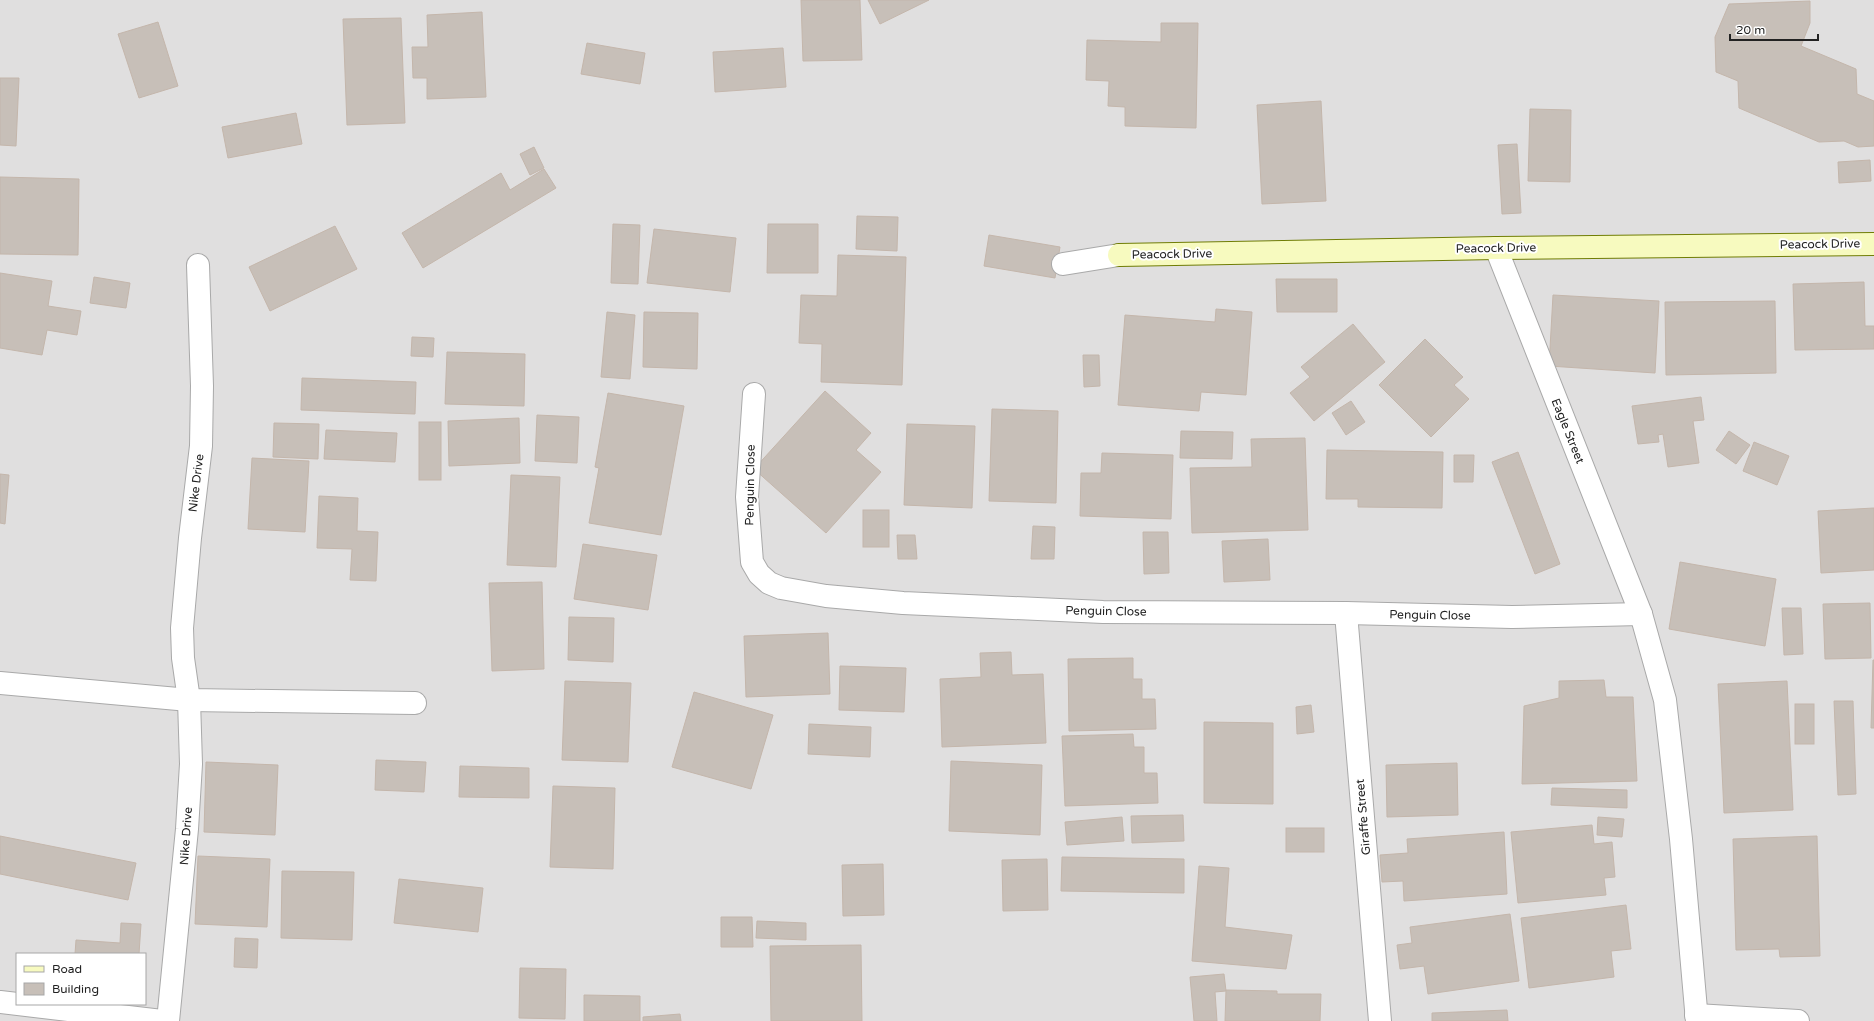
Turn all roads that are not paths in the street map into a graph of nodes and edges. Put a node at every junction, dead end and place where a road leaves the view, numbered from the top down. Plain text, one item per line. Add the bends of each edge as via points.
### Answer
1 (1874, 244) edge
2 (1496, 248) junction
3 (1063, 264) dead end
4 (198, 265) dead end
5 (754, 394) dead end
6 (1346, 613) junction
7 (1641, 614) junction
8 (0, 683) edge
9 (189, 700) junction
10 (415, 703) dead end
11 (0, 1002) edge
12 (16, 1004) edge
13 (26, 1005) edge
14 (1696, 1018) edge
15 (162, 1021) edge
16 (168, 1021) edge
17 (1380, 1021) edge
18 (1798, 1021) edge

1 - 2 street, Peacock Drive
2 - 3 street, Peacock Drive via 1119,255
2 - 7 street, Eagle Street
4 - 9 street, Nike Drive via 201,446 182,628
5 - 6 street, Penguin Close via 747,497 752,562 759,574 769,583 782,588 826,596 904,602 1103,612
6 - 7 street, Penguin Close via 1512,617
6 - 17 street, Giraffe Street
7 - 14 street, Eagle Street via 1665,700 1681,839
8 - 9 street
9 - 10 street
9 - 16 street, Nike Drive via 191,764 187,830
11 - 12 street
13 - 15 street
14 - 18 street

